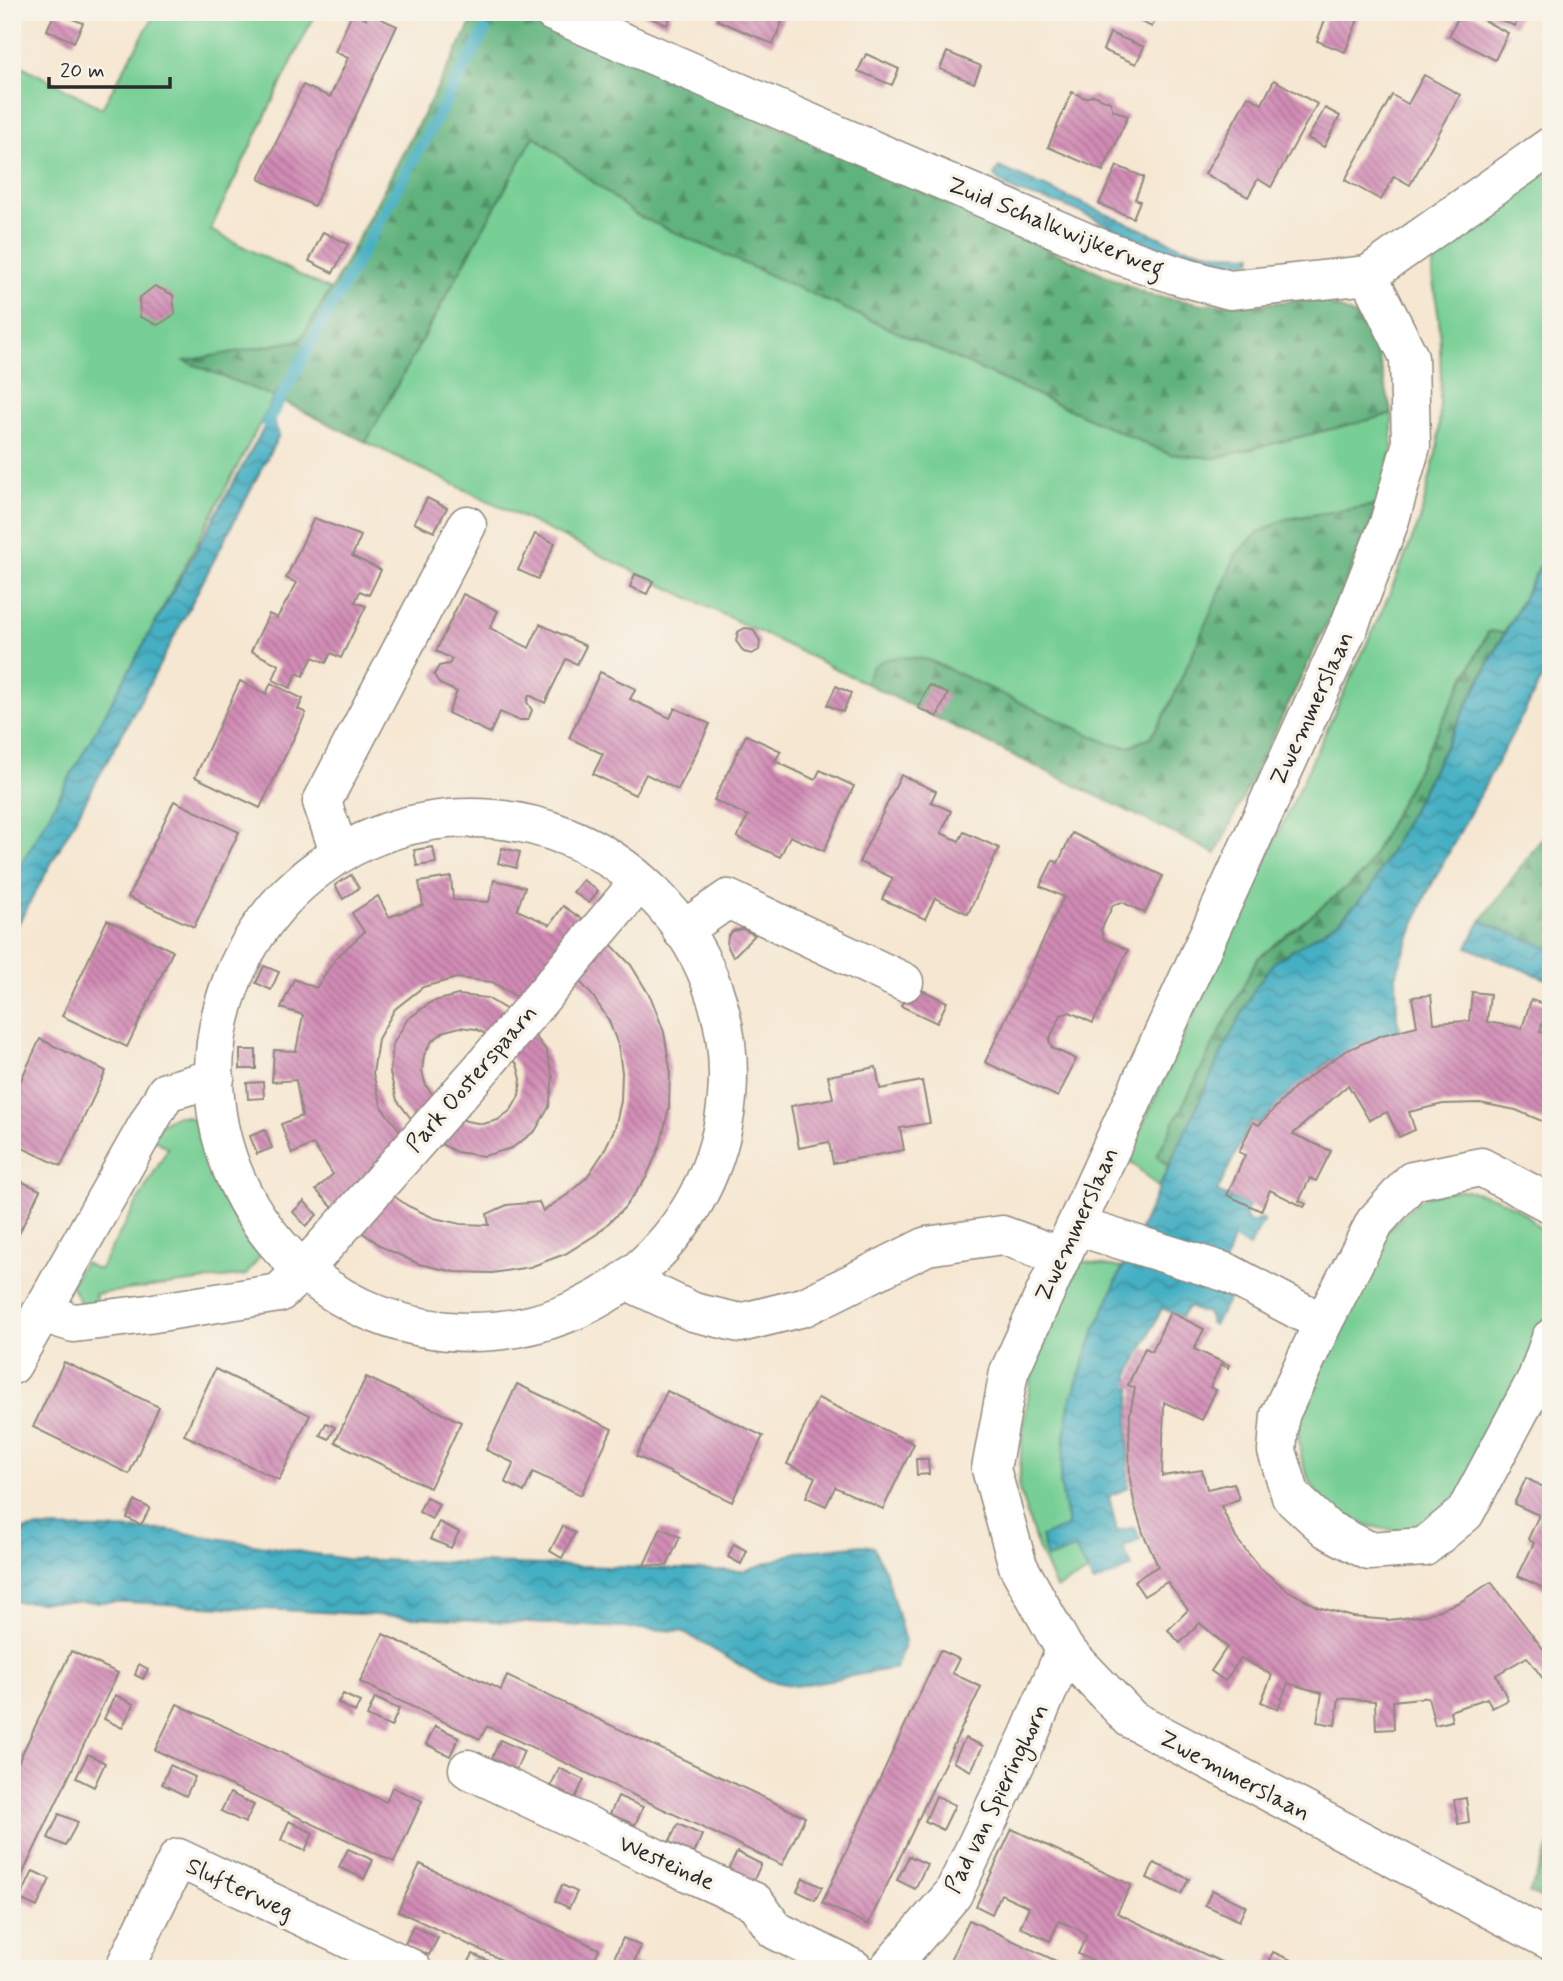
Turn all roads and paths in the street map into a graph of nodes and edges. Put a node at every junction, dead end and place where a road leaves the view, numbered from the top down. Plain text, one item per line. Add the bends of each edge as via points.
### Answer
1 (552, 12) edge
2 (1551, 146) edge
3 (1367, 275) junction
4 (467, 525) dead end
5 (338, 849) junction
6 (636, 886) junction
7 (682, 931) junction
8 (904, 982) dead end
9 (215, 1078) junction
10 (1551, 1203) edge
11 (1068, 1241) junction
12 (305, 1268) junction
13 (630, 1282) junction
14 (41, 1313) junction
15 (1322, 1323) junction
16 (1551, 1338) edge
17 (12, 1365) edge
18 (1065, 1650) junction
19 (468, 1769) dead end
20 (1551, 1941) edge
21 (124, 1969) edge
22 (412, 1969) edge
23 (854, 1969) edge
24 (888, 1969) edge

1 - 3 street, Zuid Schalkwijkerweg via 1090,244 1177,275 1230,290
2 - 3 street, Zuid Schalkwijkerweg
3 - 11 street, Zwemmerslaan via 1409,357 1411,446 1389,523 1350,624
4 - 5 street via 322,802
5 - 6 street via 380,832 428,822 494,819 573,844
5 - 9 street via 269,905 228,968 215,1021
6 - 7 street
6 - 12 street, Park Oosterspaarn
7 - 8 street via 728,899
7 - 13 street via 718,1009 730,1060 730,1113 708,1190 664,1251
9 - 12 street via 223,1141 247,1196
9 - 14 street via 166,1092
10 - 15 street via 1481,1167 1412,1181 1375,1222
11 - 13 street via 1002,1234 928,1246 804,1307 740,1323 693,1312
11 - 15 street via 1117,1240 1228,1273
11 - 18 street, Zwemmerslaan via 1009,1372 991,1469 1018,1566
12 - 13 street via 321,1283 389,1317 438,1330 478,1333 520,1329 574,1313
12 - 14 street, Park Oosterspaarn via 279,1293 74,1323
14 - 17 street
15 - 16 street via 1280,1415 1277,1451 1291,1496 1327,1529 1368,1551 1424,1548 1465,1513 1537,1378
18 - 20 street, Zwemmerslaan via 1131,1719
18 - 24 street, Pad van Spieringhorn via 953,1894
19 - 23 street, Westeinde via 755,1902 775,1930
21 - 22 street, Slufterweg via 178,1858

